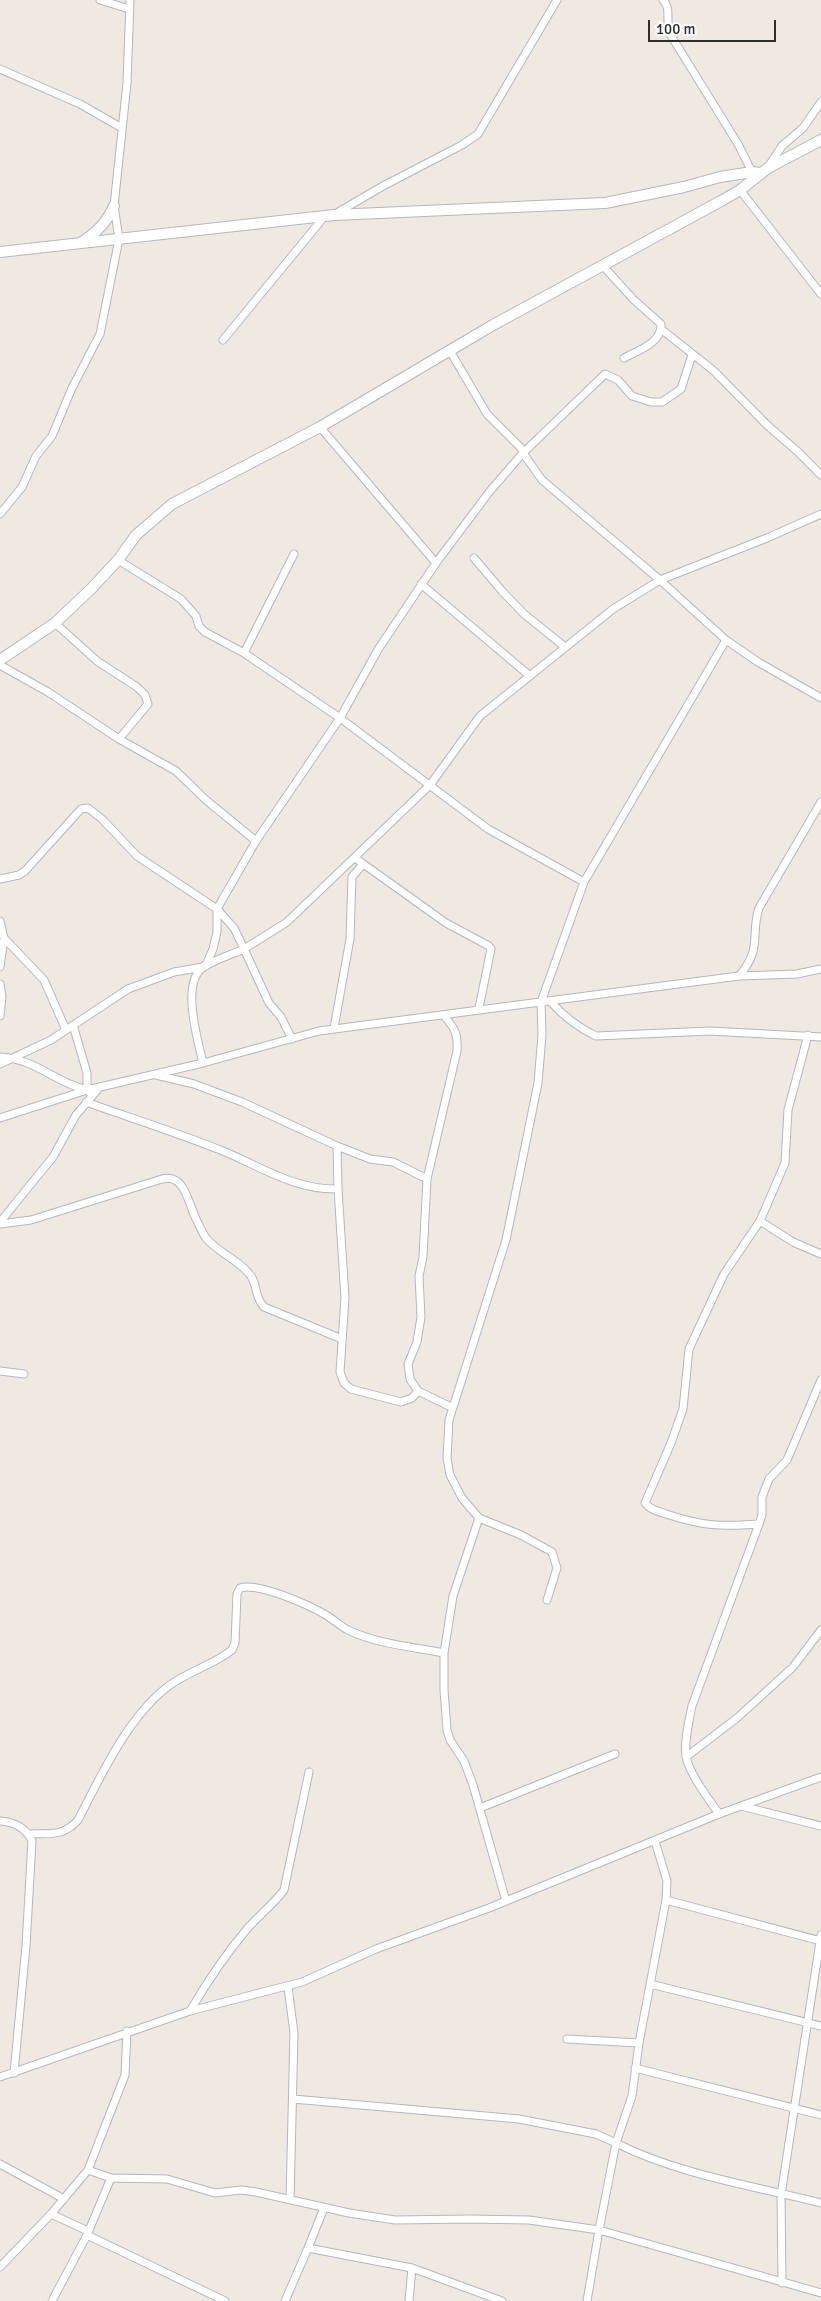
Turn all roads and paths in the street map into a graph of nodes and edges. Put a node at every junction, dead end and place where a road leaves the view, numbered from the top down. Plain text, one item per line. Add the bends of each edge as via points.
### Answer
1 (100, 0) edge
2 (130, 0) edge
3 (557, 0) edge
4 (663, 0) edge
5 (129, 9) junction
6 (0, 70) edge
7 (821, 102) edge
8 (122, 128) junction
9 (821, 140) edge
10 (760, 171) junction
11 (740, 190) junction
12 (114, 206) junction
13 (329, 216) junction
14 (119, 239) junction
15 (80, 243) junction
16 (0, 252) edge
17 (604, 267) junction
18 (821, 294) edge
19 (661, 329) junction
20 (223, 340) dead end
21 (450, 351) junction
22 (692, 355) junction
23 (624, 358) dead end
24 (320, 427) junction
25 (523, 453) junction
26 (821, 475) edge
27 (0, 514) edge
28 (821, 514) edge
29 (294, 554) dead end
30 (474, 558) dead end
31 (118, 560) junction
32 (436, 563) junction
33 (660, 580) junction
34 (421, 584) junction
35 (54, 622) junction
36 (726, 640) junction
37 (565, 646) junction
38 (244, 653) junction
39 (0, 660) edge
40 (0, 665) edge
41 (530, 676) junction
42 (821, 698) edge
43 (340, 718) junction
44 (120, 740) junction
45 (430, 785) junction
46 (821, 802) edge
47 (256, 841) junction
48 (355, 858) junction
49 (363, 864) junction
50 (0, 879) edge
51 (584, 882) junction
52 (217, 909) junction
53 (0, 921) edge
54 (4, 938) junction
55 (244, 949) junction
56 (0, 967) edge
57 (203, 967) junction
58 (821, 969) edge
59 (739, 976) junction
60 (0, 984) edge
61 (550, 1001) junction
62 (541, 1002) junction
63 (479, 1008) junction
64 (0, 1016) edge
65 (444, 1016) junction
66 (73, 1025) junction
67 (334, 1028) junction
68 (66, 1030) junction
69 (808, 1036) junction
70 (821, 1037) edge
71 (292, 1039) junction
72 (0, 1057) edge
73 (13, 1058) junction
74 (203, 1063) junction
75 (0, 1064) edge
76 (154, 1074) junction
77 (90, 1092) junction
78 (86, 1102) junction
79 (0, 1118) edge
80 (337, 1146) junction
81 (427, 1179) junction
82 (338, 1189) junction
83 (760, 1221) junction
84 (0, 1223) edge
85 (821, 1254) edge
86 (342, 1339) junction
87 (0, 1371) edge
88 (24, 1374) dead end
89 (821, 1380) edge
90 (418, 1391) junction
91 (452, 1407) junction
92 (480, 1518) junction
93 (759, 1524) junction
94 (547, 1600) dead end
95 (821, 1630) edge
96 (444, 1653) junction
97 (615, 1754) dead end
98 (686, 1757) junction
99 (309, 1772) dead end
100 (821, 1777) edge
101 (741, 1806) junction
102 (480, 1808) junction
103 (718, 1814) junction
104 (0, 1821) edge
105 (821, 1826) edge
106 (28, 1834) junction
107 (655, 1841) junction
108 (666, 1900) junction
109 (506, 1901) junction
110 (821, 1939) edge
111 (650, 1984) junction
112 (288, 1987) junction
113 (190, 2011) junction
114 (808, 2023) junction
115 (821, 2026) edge
116 (127, 2031) junction
117 (567, 2038) dead end
118 (639, 2043) junction
119 (635, 2068) junction
120 (14, 2073) junction
121 (0, 2077) edge
122 (293, 2098) junction
123 (795, 2108) junction
124 (821, 2115) edge
125 (616, 2142) junction
126 (0, 2164) edge
127 (88, 2170) junction
128 (111, 2178) junction
129 (781, 2195) junction
130 (64, 2199) junction
131 (290, 2200) junction
132 (821, 2203) edge
133 (324, 2208) junction
134 (51, 2214) junction
135 (599, 2230) junction
136 (87, 2233) junction
137 (308, 2248) junction
138 (0, 2268) edge
139 (412, 2268) junction
140 (782, 2283) junction
141 (821, 2293) edge
142 (490, 2299) edge
143 (52, 2301) edge
144 (225, 2301) edge
145 (285, 2301) edge
146 (409, 2301) edge
147 (502, 2301) edge
148 (587, 2301) edge

1 - 5 street
2 - 5 street
3 - 13 street via 478,134
4 - 10 street via 668,8 670,34 738,144
5 - 8 street
6 - 8 street via 80,104
7 - 10 street via 803,128
8 - 12 street
9 - 10 street
10 - 11 street
10 - 13 street via 605,202
11 - 17 street
11 - 18 street
12 - 14 street
12 - 15 street via 100,229
13 - 14 street
13 - 20 street
14 - 15 street
14 - 27 street via 98,341 72,388 52,436 36,456 22,487
15 - 16 street
17 - 19 street via 633,299 658,319
17 - 21 street
19 - 22 street
19 - 23 street via 651,344
21 - 24 street
21 - 25 street via 487,414
22 - 25 street via 680,389 662,402 632,396 618,380 605,374
22 - 26 street via 714,371
24 - 31 street via 172,504 136,535
24 - 32 street
25 - 32 street
25 - 33 street via 542,480
28 - 33 street
29 - 38 street
30 - 37 street via 518,608
31 - 35 street
31 - 38 street via 168,589 196,616 205,632
32 - 34 street
33 - 36 street
33 - 37 street via 613,609
34 - 41 street
34 - 43 street via 379,648
35 - 39 street
35 - 44 street via 97,660 145,695 148,704
36 - 42 street
36 - 51 street
37 - 41 street
38 - 43 street
40 - 44 street via 48,692
41 - 45 street via 480,716
43 - 45 street
43 - 47 street
44 - 47 street via 176,771
45 - 48 street
45 - 51 street via 488,829
46 - 59 street via 759,908 756,944 748,966
47 - 52 street
48 - 49 street
48 - 55 street via 287,922
49 - 63 street via 446,923 490,946
49 - 67 street via 352,877 350,939
50 - 52 street via 25,871 82,809 88,808 138,856
51 - 62 street
52 - 55 street via 234,928
52 - 57 street via 213,949
53 - 54 street
54 - 56 street
54 - 68 street via 44,980
55 - 57 street
55 - 71 street via 270,1004
57 - 66 street via 174,972 128,989
57 - 74 street via 191,992
58 - 59 street via 797,974
59 - 61 street
60 - 64 street
61 - 62 street
61 - 69 street via 566,1019 596,1036 710,1031
62 - 63 street
62 - 91 street via 538,1083 506,1240
63 - 65 street
65 - 67 street
65 - 81 street via 455,1028 458,1050
66 - 68 street
66 - 77 street
67 - 71 street
68 - 73 street
69 - 70 street
69 - 83 street via 788,1110 785,1163
71 - 74 street
72 - 73 street
73 - 75 street
73 - 77 street via 32,1063 72,1086
74 - 76 street
76 - 77 street
76 - 80 street via 194,1084 242,1102
77 - 78 street
77 - 79 street
78 - 82 street via 223,1152 292,1183
78 - 84 street via 53,1157
80 - 81 street via 370,1159 393,1162
80 - 82 street
81 - 90 street via 419,1276 421,1317 408,1364 410,1379
82 - 86 street via 345,1298
83 - 85 street via 793,1242
83 - 93 street via 724,1274 689,1349 681,1416 645,1503 653,1509 696,1523 715,1526
84 - 86 street via 31,1220 162,1179 175,1178 181,1182 207,1239 253,1278 257,1300 264,1307
86 - 90 street via 340,1372 344,1384 351,1389 401,1402 412,1398
87 - 88 street
89 - 93 street via 787,1460 769,1478 762,1497
90 - 91 street
91 - 92 street via 446,1437 450,1475 462,1498
92 - 94 street via 522,1535 552,1552 557,1568
92 - 96 street via 453,1596
93 - 98 street via 692,1706
95 - 98 street via 793,1667
96 - 102 street via 447,1730 464,1761
96 - 106 street via 348,1630 310,1606 259,1589 240,1588 232,1650 165,1688 146,1709 119,1742 70,1830
97 - 102 street
98 - 103 street
99 - 113 street via 284,1890 221,1960
100 - 101 street
101 - 103 street
101 - 105 street
102 - 109 street
103 - 107 street
104 - 106 street via 11,1822
106 - 120 street via 32,1841
107 - 108 street via 667,1881
107 - 109 street
108 - 110 street
108 - 111 street
109 - 112 street via 376,1949
110 - 114 street
111 - 114 street
111 - 118 street
112 - 113 street
112 - 122 street via 294,2033
113 - 116 street
114 - 115 street
114 - 123 street
116 - 120 street
116 - 127 street via 125,2075
117 - 118 street
118 - 119 street
119 - 123 street
119 - 125 street via 630,2105
120 - 121 street
122 - 125 street via 519,2119 596,2134
122 - 131 street
123 - 124 street
123 - 129 street
125 - 129 street via 642,2156
125 - 135 street
126 - 130 street
127 - 128 street
127 - 130 street
128 - 131 street via 167,2180 215,2193 241,2190
128 - 136 street
129 - 132 street
129 - 140 street
130 - 134 street
131 - 133 street
133 - 135 street via 395,2220 529,2220
133 - 137 street
134 - 136 street
134 - 138 street
135 - 140 street
135 - 148 street
136 - 143 street
136 - 144 street
137 - 139 street
137 - 145 street
139 - 142 street
139 - 146 street
140 - 141 street
142 - 147 street

